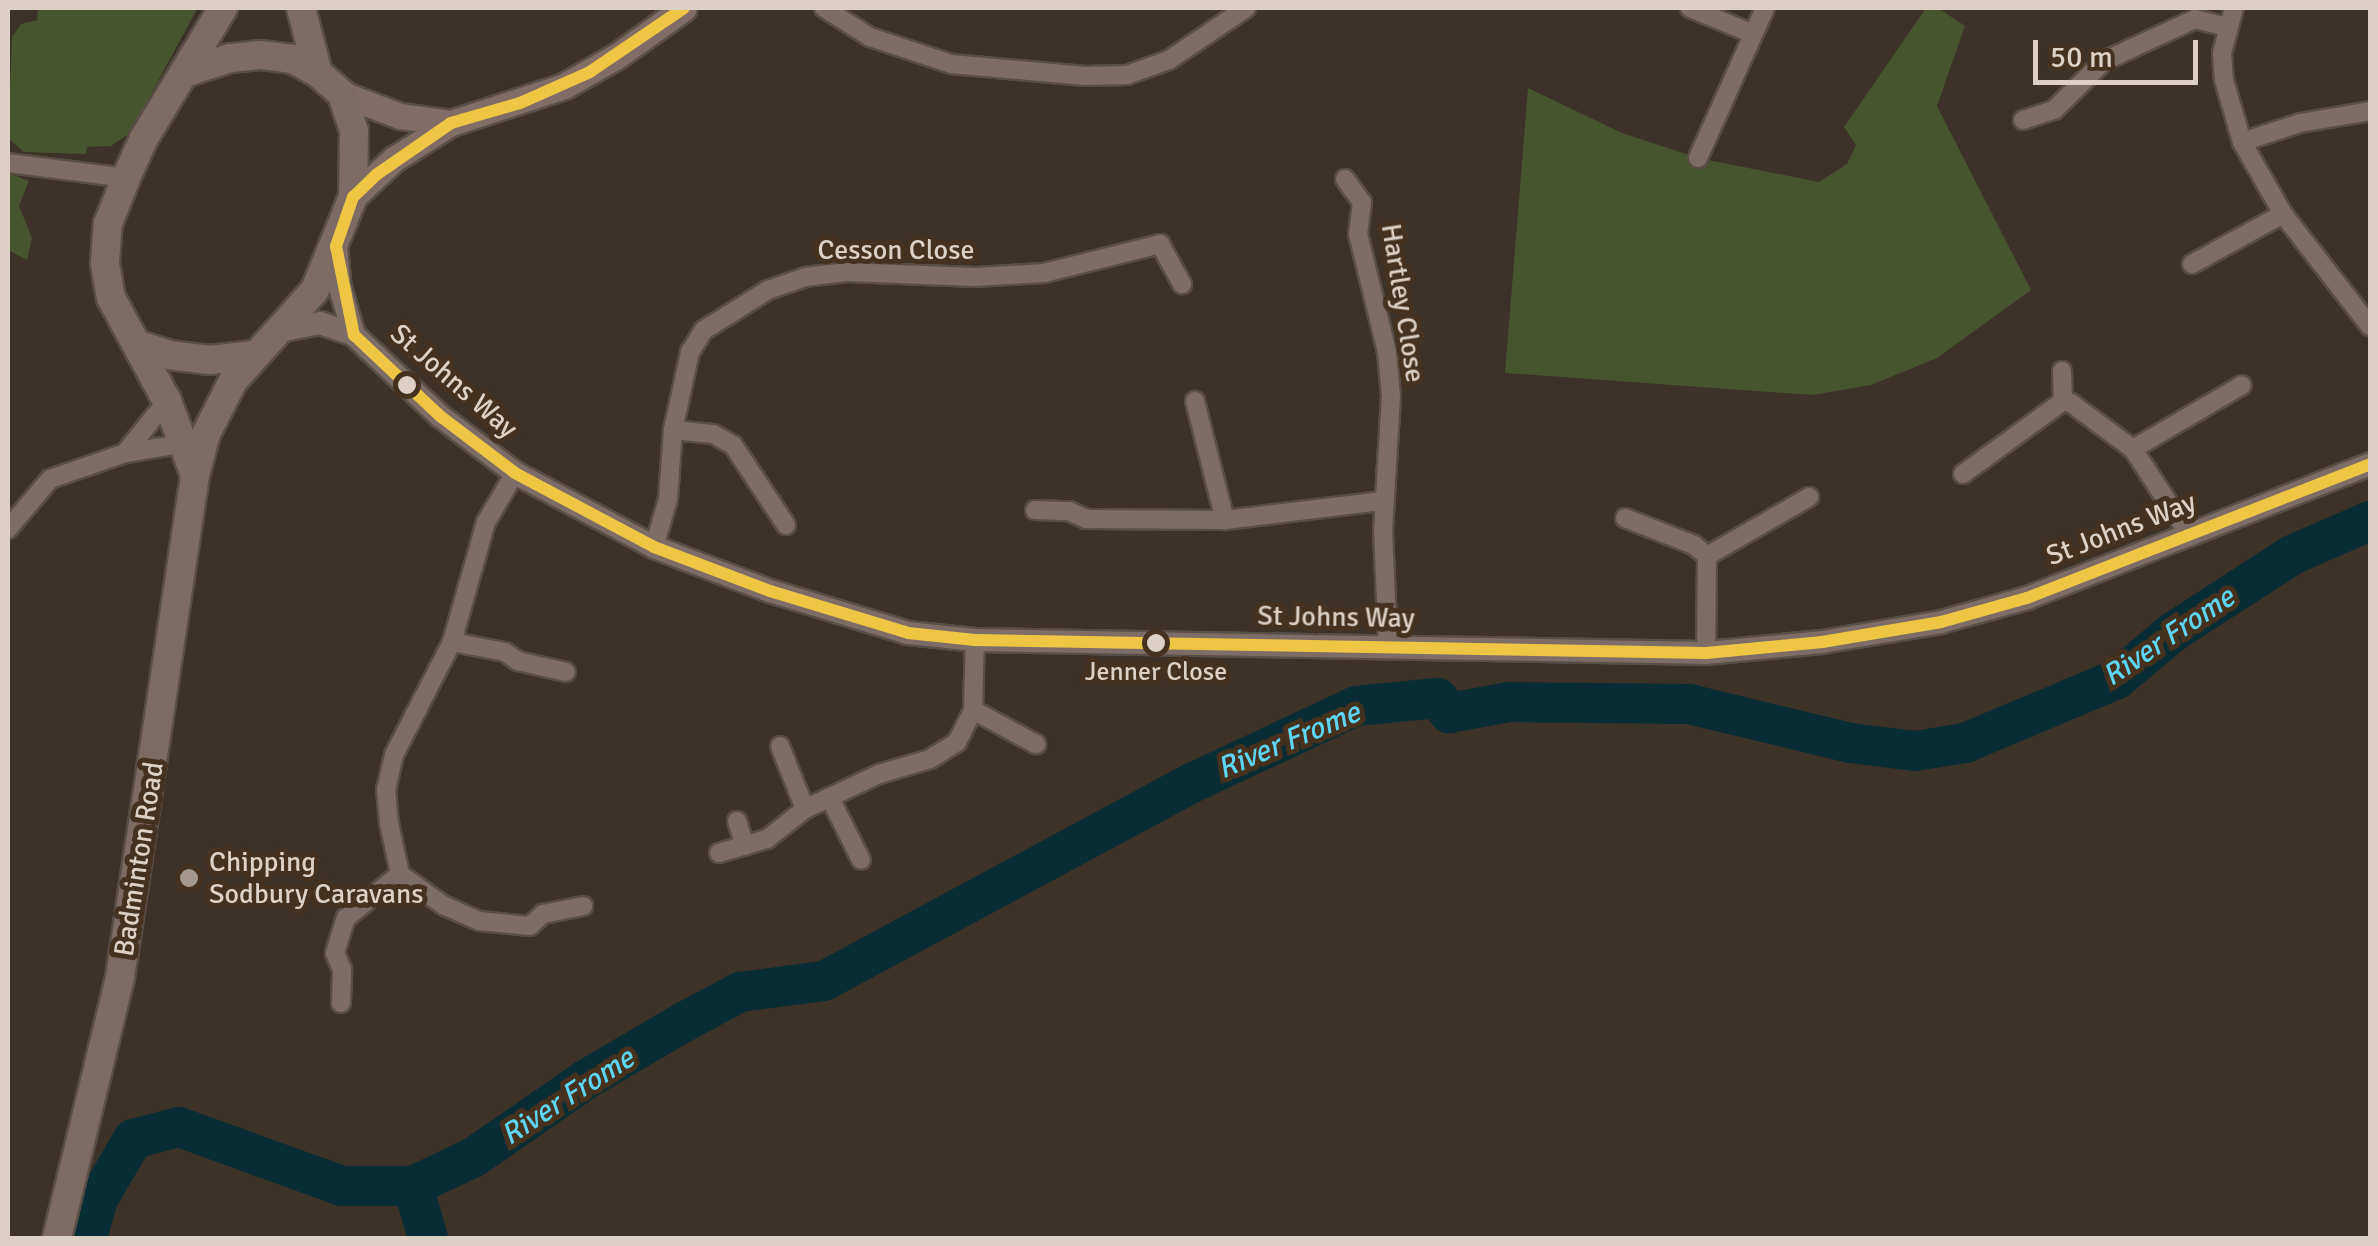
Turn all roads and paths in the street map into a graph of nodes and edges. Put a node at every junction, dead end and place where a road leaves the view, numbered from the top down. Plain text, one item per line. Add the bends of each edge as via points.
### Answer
1 (223, 8) edge
2 (302, 8) edge
3 (684, 8) edge
4 (824, 8) edge
5 (1246, 8) edge
6 (1690, 8) edge
7 (1765, 8) edge
8 (2234, 8) edge
9 (2226, 26) junction
10 (1753, 34) junction
11 (184, 73) junction
12 (318, 73) junction
13 (342, 94) junction
14 (2370, 111) edge
15 (2023, 120) dead end
16 (451, 124) junction
17 (2242, 142) junction
18 (1698, 158) dead end
19 (8, 163) edge
20 (126, 178) junction
21 (1345, 179) dead end
22 (354, 197) junction
23 (2283, 214) junction
24 (336, 246) junction
25 (2192, 264) dead end
26 (1182, 284) dead end
27 (2370, 326) edge
28 (284, 330) junction
29 (354, 334) junction
30 (139, 345) junction
31 (254, 355) junction
32 (2062, 371) dead end
33 (2242, 385) dead end
34 (167, 400) junction
35 (1195, 401) dead end
36 (2062, 401) junction
37 (673, 430) junction
38 (196, 440) junction
39 (2132, 449) junction
40 (125, 453) junction
41 (2370, 464) edge
42 (515, 473) junction
43 (1963, 474) dead end
44 (1809, 497) dead end
45 (1383, 501) junction
46 (1035, 510) dead end
47 (1625, 518) dead end
48 (1225, 520) junction
49 (786, 525) dead end
50 (8, 529) edge
51 (2189, 535) junction
52 (654, 547) junction
53 (1707, 556) junction
54 (975, 640) junction
55 (452, 642) junction
56 (1388, 649) junction
57 (1706, 653) junction
58 (566, 672) dead end
59 (974, 710) junction
60 (1036, 744) dead end
61 (780, 746) dead end
62 (830, 798) junction
63 (805, 809) junction
64 (737, 821) dead end
65 (745, 846) junction
66 (719, 854) dead end
67 (861, 860) dead end
68 (400, 874) junction
69 (583, 906) dead end
70 (341, 1003) dead end
71 (57, 1238) edge

1 - 11 main road
2 - 12 main road
3 - 16 main road via 564,86
4 - 5 street via 870,37 921,56 1000,72 1084,76 1127,74 1169,60
6 - 10 street
7 - 10 street
8 - 9 street
9 - 15 street via 2195,19 2104,61 2054,110
9 - 17 street via 2224,80
10 - 18 street
11 - 12 main road via 260,56 293,59
11 - 20 main road
12 - 13 main road
13 - 16 main road via 400,116
13 - 22 main road via 354,131
14 - 17 street
16 - 22 main road via 394,159
17 - 23 street
19 - 20 street
20 - 30 main road via 108,224 105,263 112,298
21 - 45 street, Hartley Close via 1362,202 1358,234 1387,352
22 - 24 main road
23 - 25 street
23 - 27 street
24 - 28 main road via 315,290
24 - 29 street, St Johns Way
26 - 37 street, Cesson Close via 1160,244 1028,274 805,277 768,290 704,330 681,380
28 - 29 street, St Johns Way via 320,323
28 - 31 main road
29 - 42 street, St Johns Way via 440,416
30 - 31 main road via 210,360
30 - 34 main road
31 - 38 main road, Badminton Road
32 - 36 street
33 - 39 street
34 - 38 main road
34 - 40 street
35 - 48 street
36 - 39 street
36 - 43 street
37 - 49 street via 713,434 733,444
37 - 52 street, Cesson Close via 668,498
38 - 40 street
38 - 71 main road, Badminton Road via 120,977
39 - 51 street
40 - 50 street via 50,478
41 - 51 street, St Johns Way
42 - 52 street, St Johns Way
42 - 55 street via 486,522
44 - 53 street
45 - 48 street
45 - 56 street, Hartley Close
46 - 48 street via 1086,519
47 - 53 street
51 - 57 street, St Johns Way via 2027,598 1941,622
52 - 54 street, St Johns Way via 908,633
53 - 57 street
54 - 56 street, St Johns Way
54 - 59 street
55 - 58 street
55 - 68 street via 394,755 386,788
56 - 57 street, St Johns Way
59 - 60 street
59 - 62 street via 944,751
61 - 63 street
62 - 63 street
62 - 67 street
63 - 65 street via 767,839
64 - 65 street
65 - 66 street
68 - 69 street via 478,922 530,926 543,914
68 - 70 street via 346,918 335,953 342,969

